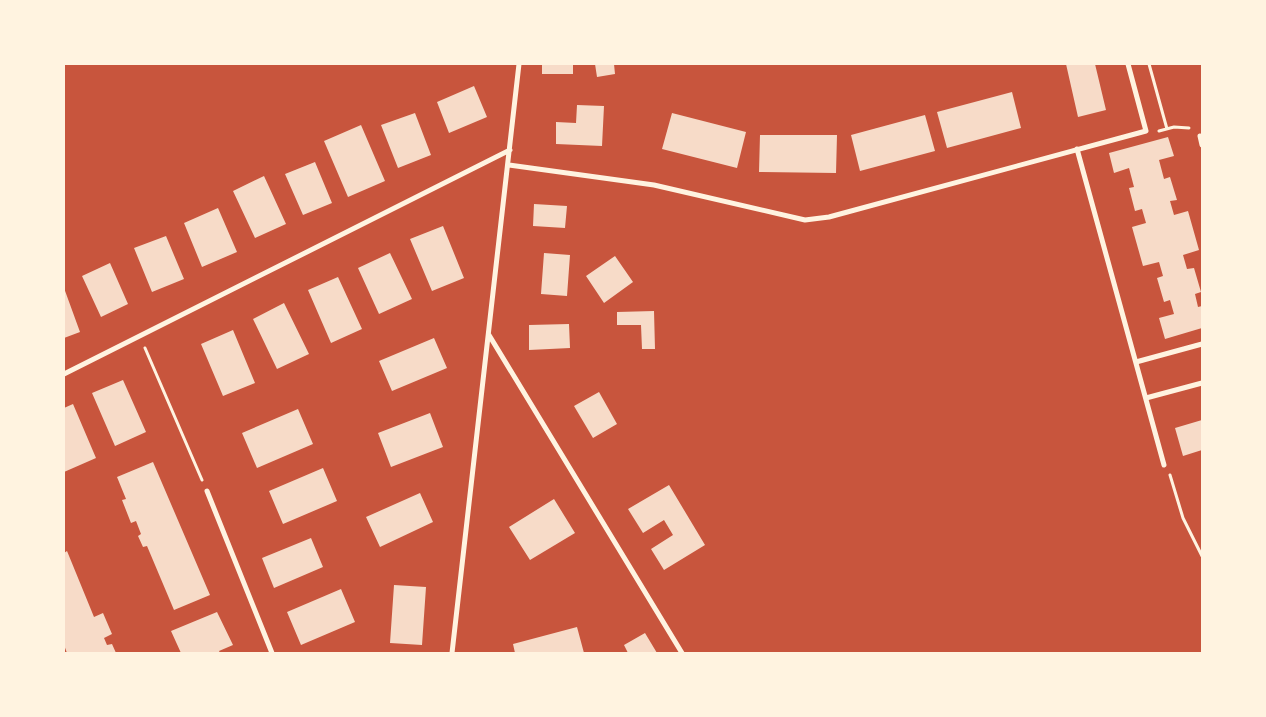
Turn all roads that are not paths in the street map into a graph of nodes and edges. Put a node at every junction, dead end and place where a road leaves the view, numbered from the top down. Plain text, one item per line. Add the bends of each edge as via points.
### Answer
1 (519, 64) edge
2 (1128, 64) edge
3 (1200, 136) road end
4 (1202, 145) edge
5 (1077, 149) junction
6 (510, 150) junction
7 (509, 165) junction
8 (489, 335) junction
9 (1202, 344) edge
10 (1136, 362) junction
11 (64, 374) edge
12 (1202, 383) edge
13 (1146, 398) junction
14 (1164, 465) road end
15 (207, 491) road end
16 (272, 653) edge
17 (452, 653) edge
18 (682, 653) edge

1 - 6 street
2 - 5 street via 1146,131
3 - 4 street
5 - 7 street via 829,217 805,220 654,185
5 - 10 street
6 - 7 street
6 - 11 street
7 - 8 street
8 - 17 street
8 - 18 street
9 - 10 street
10 - 13 street
12 - 13 street
13 - 14 street
15 - 16 street

